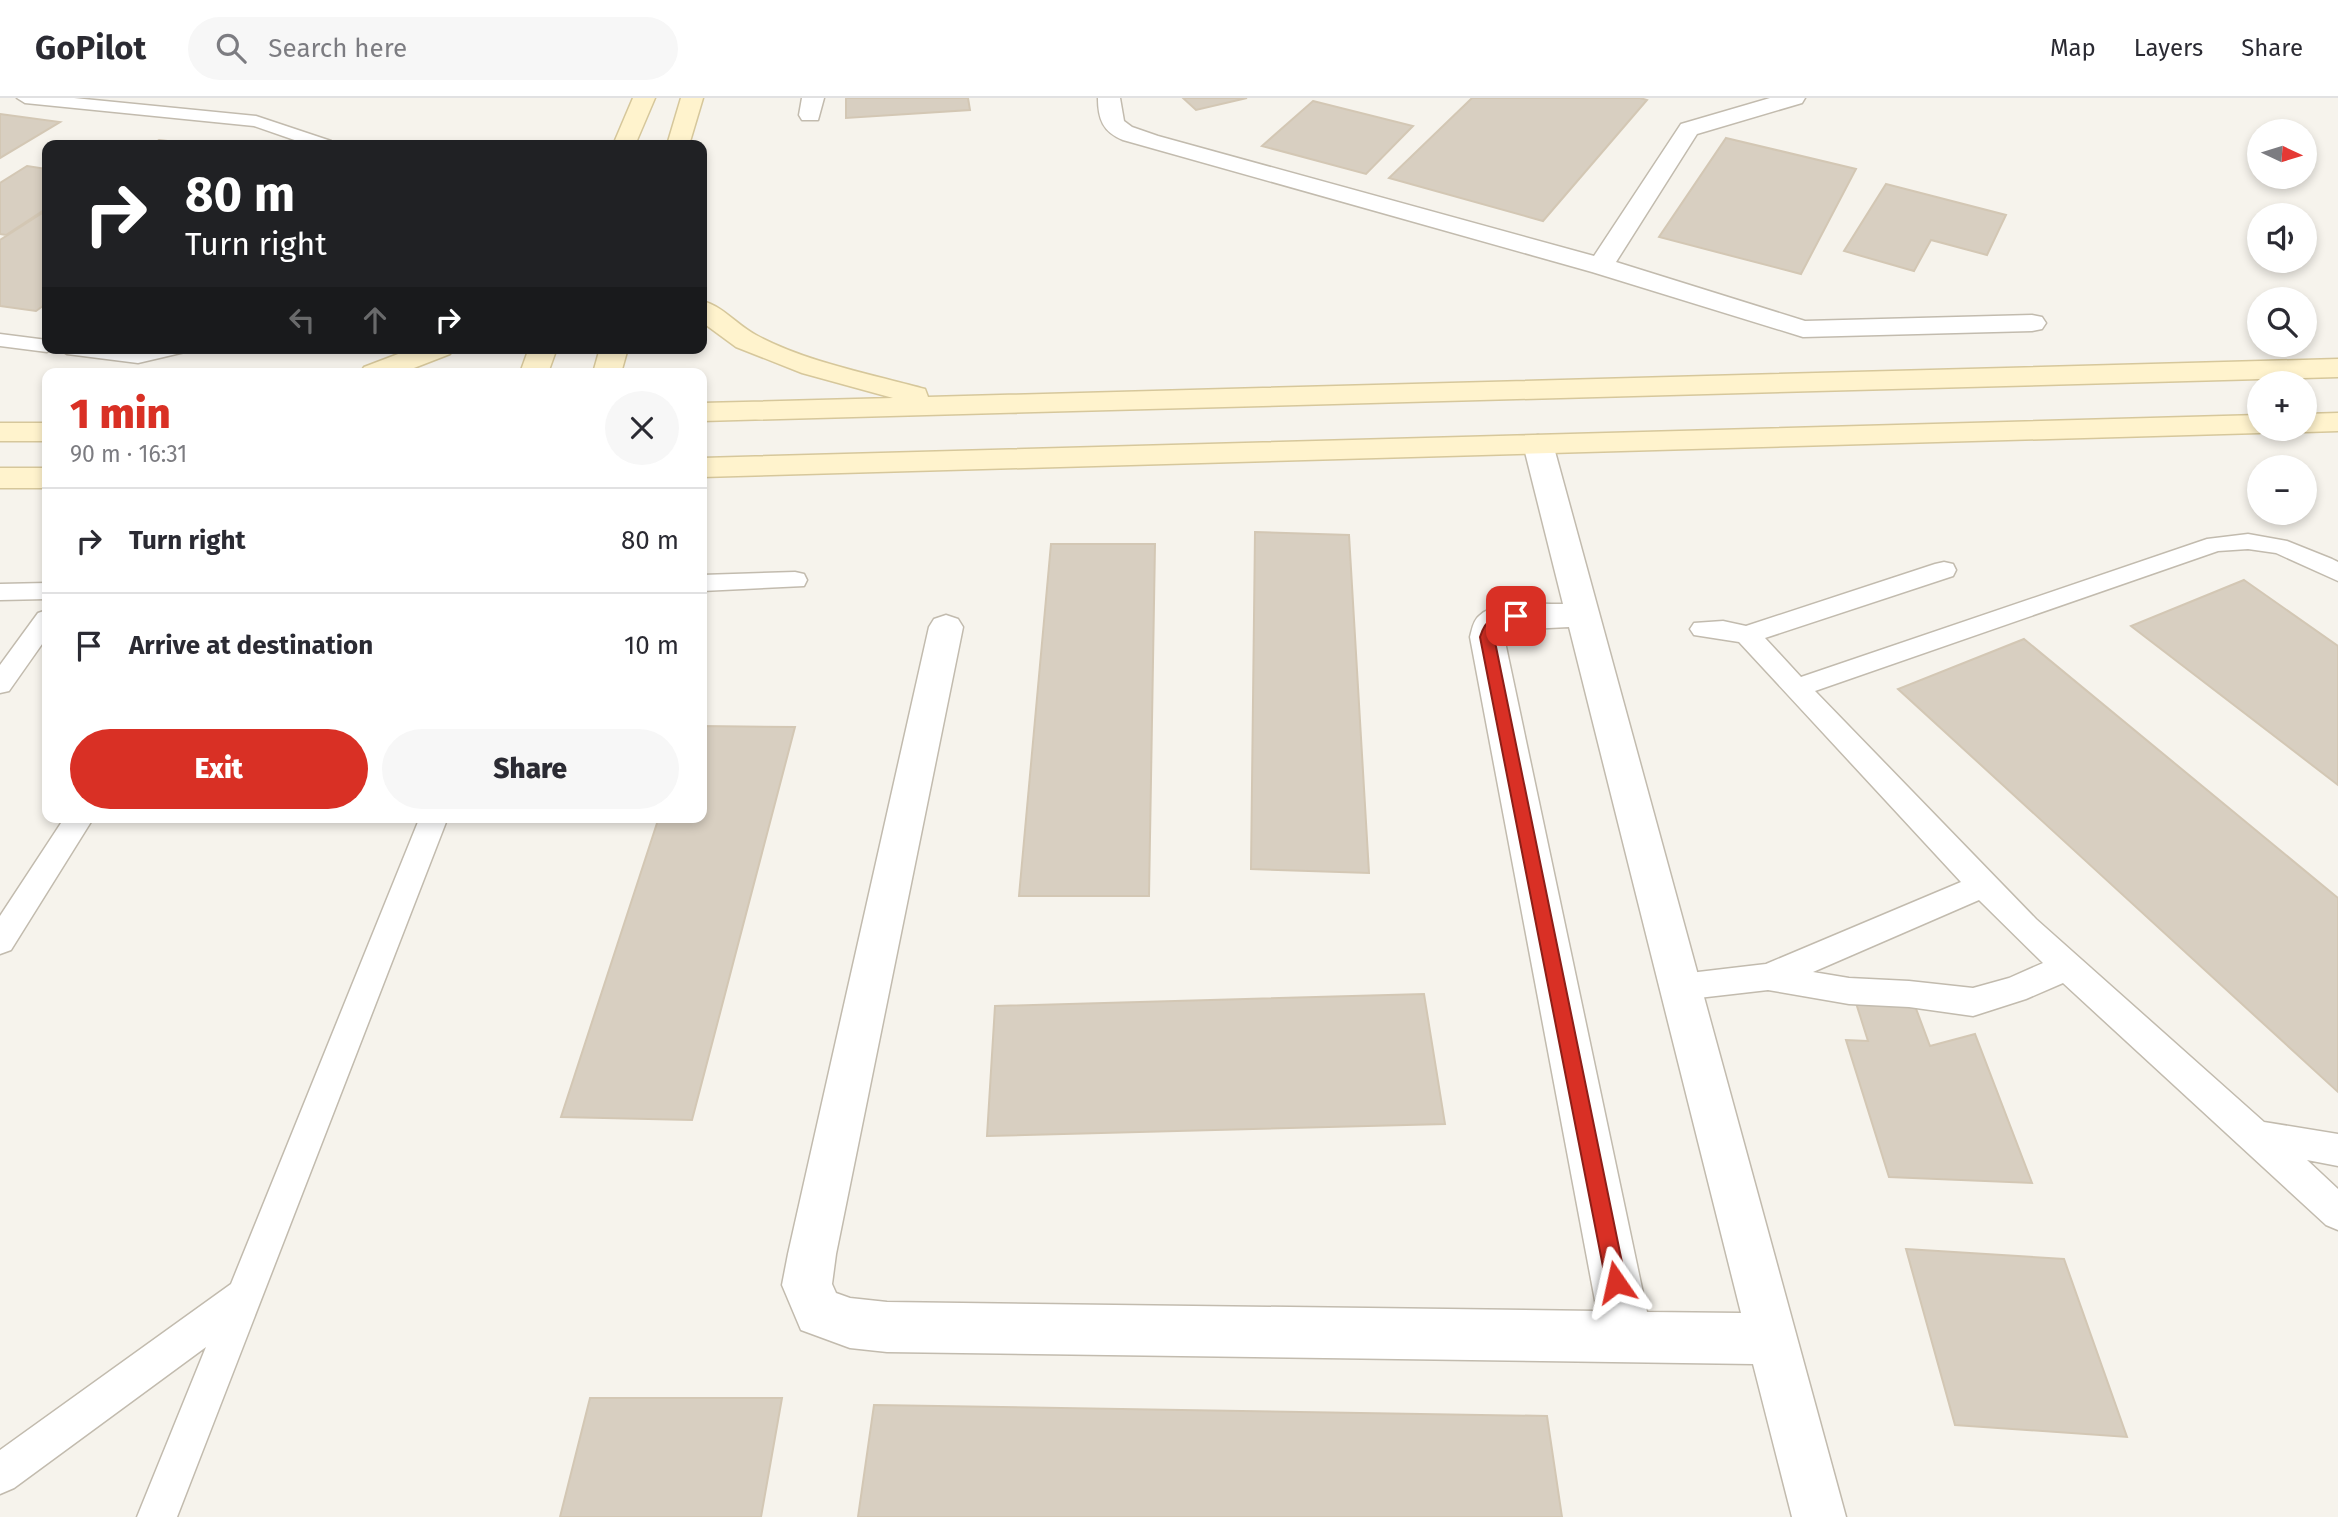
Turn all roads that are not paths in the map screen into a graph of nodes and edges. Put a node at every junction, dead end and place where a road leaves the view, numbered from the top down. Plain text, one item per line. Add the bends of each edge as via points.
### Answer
1 (25, 98) edge
2 (692, 98) edge
3 (1108, 98) edge
4 (1794, 98) edge
5 (645, 100) edge
6 (298, 140) edge
7 (626, 140) edge
8 (679, 140) edge
9 (1601, 266) junction
10 (707, 313) edge
11 (2032, 323) dead end
12 (0, 340) edge
13 (42, 343) edge
14 (114, 354) edge
15 (151, 354) edge
16 (424, 354) edge
17 (387, 368) edge
18 (2338, 368) edge
19 (953, 405) junction
20 (707, 412) edge
21 (2338, 422) edge
22 (2317, 423) edge
23 (2247, 424) edge
24 (1538, 444) junction
25 (707, 468) edge
26 (0, 478) edge
27 (42, 478) edge
28 (1944, 570) dead end
29 (2338, 573) edge
30 (795, 580) dead end
31 (707, 583) edge
32 (0, 592) edge
33 (42, 592) edge
34 (1583, 615) junction
35 (42, 626) edge
36 (946, 627) dead end
37 (1703, 629) dead end
38 (1747, 635) junction
39 (0, 684) edge
40 (1797, 688) junction
41 (76, 823) edge
42 (432, 823) edge
43 (1984, 886) junction
44 (0, 940) edge
45 (2066, 967) junction
46 (1768, 977) junction
47 (1681, 987) junction
48 (2256, 1136) junction
49 (2338, 1150) edge
50 (2338, 1213) edge
51 (244, 1296) junction
52 (1627, 1336) junction
53 (1773, 1339) junction
54 (0, 1474) edge
55 (157, 1517) edge
56 (1819, 1517) edge

1 - 6 lane via 256,121
2 - 8 main road
3 - 9 street via 1112,125 1150,141
4 - 9 street via 1689,130
5 - 7 main road
9 - 11 street via 1803,329
10 - 19 main road via 746,341 811,367
12 - 13 lane
14 - 15 lane
16 - 17 main road
18 - 19 main road
19 - 20 main road
21 - 22 main road
23 - 24 main road
24 - 25 main road
24 - 34 street
26 - 27 main road
28 - 38 lane
29 - 40 lane via 2285,547 2235,540 2215,544
30 - 31 lane
32 - 33 lane
34 - 47 street
34 - 52 street via 1501,618 1490,625 1487,637
35 - 39 lane
36 - 52 street via 812,1254 807,1285 819,1312 850,1323 887,1327
37 - 38 lane
38 - 40 lane
40 - 43 lane
41 - 44 lane
42 - 51 lane
43 - 45 lane
43 - 46 lane
45 - 46 lane via 2015,990 1973,1002 1849,991
45 - 48 lane
46 - 47 lane
47 - 53 street
48 - 49 lane
48 - 50 lane
51 - 54 lane
51 - 55 lane
52 - 53 street
53 - 56 street

